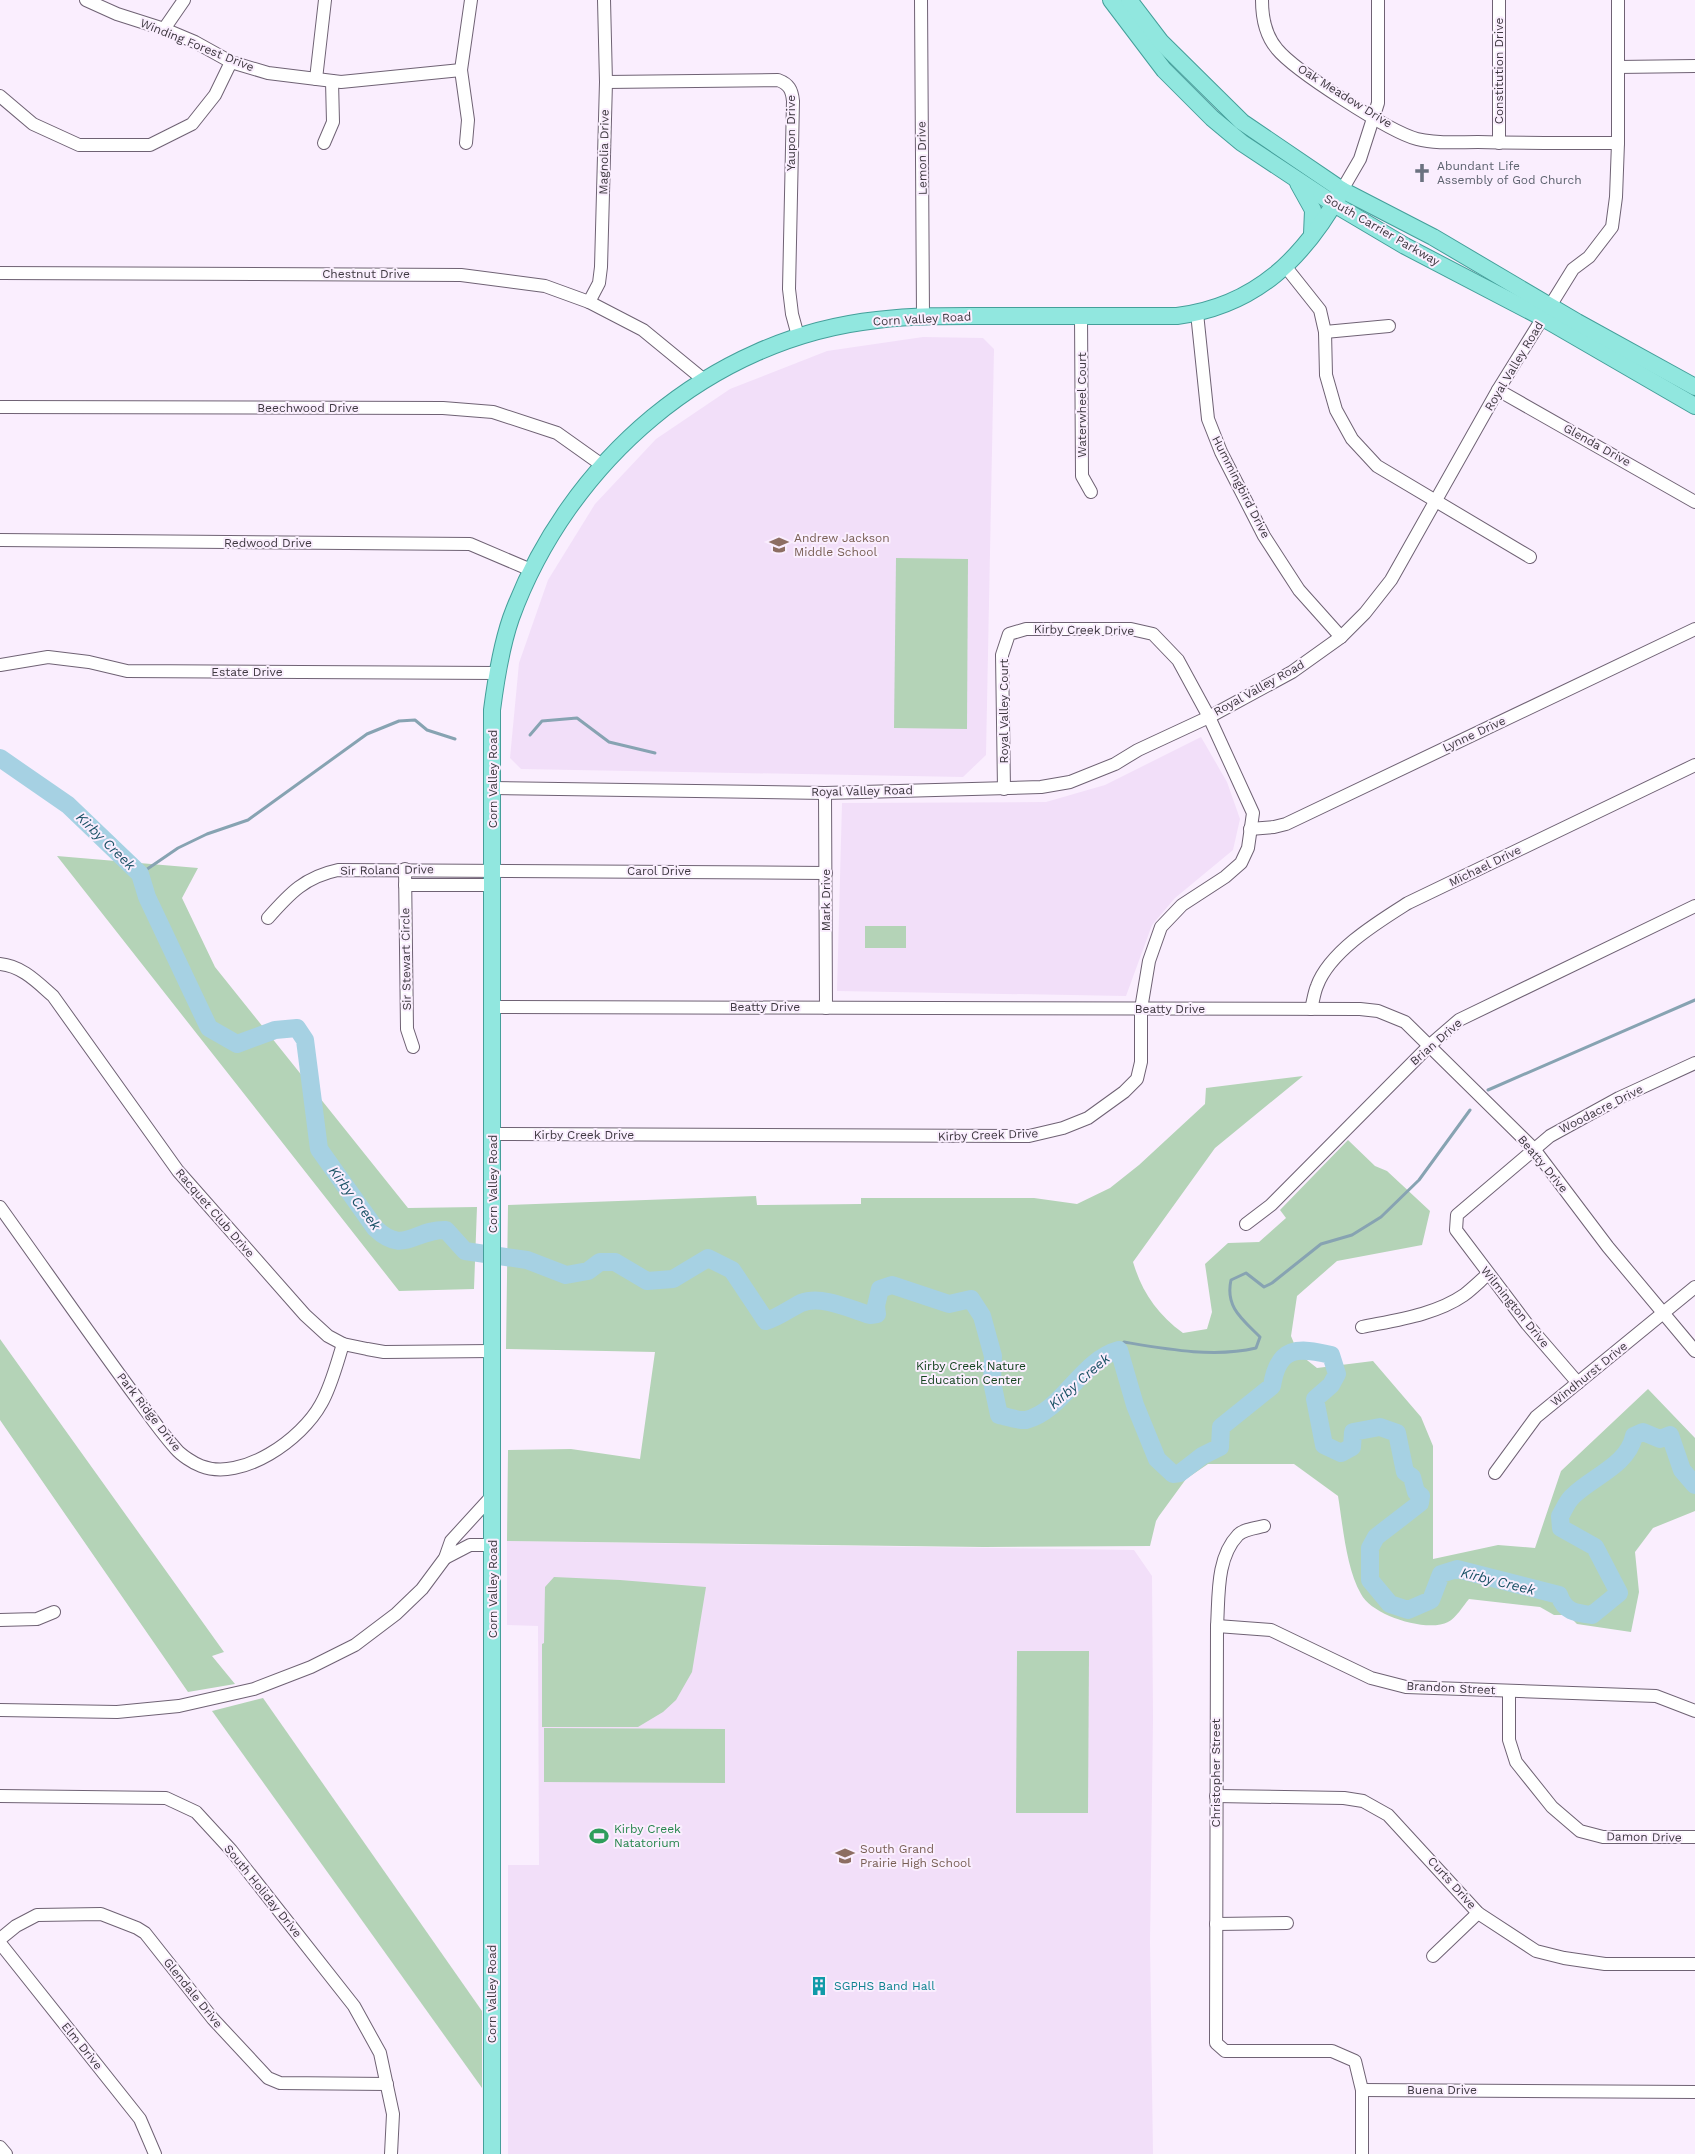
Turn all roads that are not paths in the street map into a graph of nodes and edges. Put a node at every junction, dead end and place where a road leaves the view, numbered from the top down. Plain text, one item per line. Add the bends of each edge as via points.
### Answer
1 (86, 0) edge
2 (184, 0) edge
3 (325, 0) edge
4 (471, 0) edge
5 (604, 0) edge
6 (921, 0) edge
7 (1111, 0) edge
8 (1129, 0) edge
9 (1262, 0) edge
10 (1378, 0) edge
11 (1499, 0) edge
12 (1618, 0) edge
13 (164, 29) junction
14 (231, 62) junction
15 (1695, 66) edge
16 (1618, 68) junction
17 (461, 70) junction
18 (316, 79) junction
19 (332, 81) junction
20 (606, 82) junction
21 (0, 96) edge
22 (1375, 118) junction
23 (1498, 142) junction
24 (1618, 142) junction
25 (324, 143) dead end
26 (466, 143) dead end
27 (1294, 177) junction
28 (1338, 197) junction
29 (1312, 234) junction
30 (1285, 266) junction
31 (0, 273) edge
32 (589, 302) junction
33 (1546, 312) junction
34 (1197, 313) junction
35 (924, 316) junction
36 (1081, 316) junction
37 (1389, 326) dead end
38 (1325, 332) junction
39 (798, 336) junction
40 (704, 380) junction
41 (1695, 387) edge
42 (1498, 390) junction
43 (1695, 406) edge
44 (0, 407) edge
45 (602, 464) junction
46 (1092, 492) dead end
47 (1435, 502) junction
48 (1695, 502) edge
49 (0, 540) edge
50 (1530, 557) dead end
51 (531, 570) junction
52 (1695, 629) edge
53 (1009, 634) joint
54 (1340, 637) junction
55 (0, 665) edge
56 (497, 673) junction
57 (1209, 717) junction
58 (1695, 765) edge
59 (493, 788) junction
60 (1004, 789) junction
61 (825, 793) junction
62 (1250, 829) junction
63 (405, 869) junction
64 (826, 873) junction
65 (492, 878) junction
66 (405, 885) junction
67 (1695, 906) edge
68 (268, 918) dead end
69 (0, 964) edge
70 (493, 1007) junction
71 (826, 1008) junction
72 (1142, 1008) junction
73 (1311, 1009) junction
74 (1430, 1044) junction
75 (413, 1047) dead end
76 (1695, 1063) edge
77 (493, 1134) junction
78 (1534, 1149) junction
79 (0, 1207) edge
80 (1246, 1224) dead end
81 (1456, 1230) joint
82 (1488, 1274) junction
83 (1695, 1287) edge
84 (1663, 1313) junction
85 (1362, 1327) dead end
86 (343, 1344) junction
87 (493, 1351) junction
88 (1695, 1351) edge
89 (1578, 1383) junction
90 (1495, 1473) dead end
91 (493, 1495) junction
92 (1264, 1526) dead end
93 (493, 1545) junction
94 (445, 1558) junction
95 (54, 1612) dead end
96 (0, 1620) edge
97 (1217, 1626) junction
98 (1509, 1691) junction
99 (0, 1710) edge
100 (1695, 1710) edge
101 (0, 1796) edge
102 (1216, 1796) junction
103 (1695, 1837) edge
104 (1478, 1913) junction
105 (1287, 1922) dead end
106 (1216, 1924) junction
107 (0, 1939) edge
108 (0, 1943) edge
109 (1433, 1956) dead end
110 (1695, 1964) edge
111 (387, 2084) junction
112 (1362, 2090) junction
113 (1695, 2092) edge
114 (0, 2147) edge
115 (6, 2154) edge
116 (155, 2154) edge
117 (391, 2154) edge
118 (492, 2154) edge
119 (1362, 2154) edge

1 - 13 street, Winding Forest Drive
2 - 13 street
3 - 18 street
4 - 17 street
5 - 20 street, Magnolia Drive
6 - 35 street, Lemon Drive
7 - 27 main road, South Carrier Parkway via 1164,70 1212,118 1242,144
8 - 28 main road, South Carrier Parkway via 1161,42 1242,122
9 - 22 street, Oak Meadow Drive via 1262,16 1277,50 1317,82
10 - 22 street, Corn Valley Road via 1378,103
11 - 23 street, Constitution Drive
12 - 16 street, Royal Valley Road
13 - 14 street, Winding Forest Drive
14 - 18 street, Winding Forest Drive via 268,73
14 - 21 street via 215,95 192,124 150,145 79,145 33,124
15 - 16 street
16 - 24 street, Royal Valley Road
17 - 19 street, Winding Forest Drive
17 - 26 street via 468,120
18 - 19 street, Winding Forest Drive
19 - 25 street via 333,122
20 - 32 street, Magnolia Drive via 602,267
20 - 39 street, Yaupon Drive via 778,80 792,90 789,289
22 - 23 street, Oak Meadow Drive via 1415,138 1429,141
22 - 28 street, Corn Valley Road via 1360,159
23 - 24 street, Oak Meadow Drive
24 - 33 street, Royal Valley Road via 1612,227 1589,257 1572,269
27 - 28 main road, South Carrier Parkway
27 - 29 main road via 1313,210
28 - 29 main road, Corn Valley Road
28 - 33 main road, South Carrier Parkway via 1433,237
29 - 30 main road, Corn Valley Road
30 - 34 main road, Corn Valley Road via 1262,286 1238,300
30 - 38 street via 1320,310
31 - 32 street, Chestnut Drive via 461,275 545,286
32 - 40 street, Chestnut Drive via 643,330
33 - 41 main road, South Carrier Parkway
33 - 42 street, Royal Valley Road
33 - 43 main road, South Carrier Parkway
34 - 36 main road, Corn Valley Road
34 - 54 street, Hummingbird Drive via 1208,419 1221,452 1264,536 1299,590
35 - 36 main road, Corn Valley Road
35 - 39 main road, Corn Valley Road via 876,320
36 - 46 street, Waterwheel Court via 1082,476
37 - 38 street
38 - 47 street via 1326,375 1336,410 1352,440 1378,466
39 - 40 main road, Corn Valley Road via 756,352
40 - 45 main road, Corn Valley Road via 643,424
42 - 47 street, Royal Valley Road
42 - 48 street, Glenda Drive
44 - 45 street, Beechwood Drive via 443,408 493,412 557,433
45 - 51 main road, Corn Valley Road via 560,519
47 - 50 street
47 - 54 street, Royal Valley Road via 1391,580 1365,613
49 - 51 street, Redwood Drive via 470,544
51 - 56 main road, Corn Valley Road via 511,620
52 - 62 street, Lynne Drive via 1286,824
53 - 57 street, Kirby Creek Drive via 1026,629 1131,629 1152,634 1178,660
53 - 60 street, Royal Valley Court via 1002,655
54 - 57 street, Royal Valley Road via 1292,672
55 - 56 street, Estate Drive via 48,657 127,671
56 - 59 main road, Corn Valley Road via 492,710
57 - 60 street, Royal Valley Road via 1115,764 1070,782 1041,788
57 - 62 street, Kirby Creek Drive via 1253,813
58 - 73 street, Michael Drive via 1394,912 1366,931 1332,963 1317,985
59 - 61 street, Royal Valley Road
59 - 65 main road, Corn Valley Road
60 - 61 street, Royal Valley Road
61 - 64 street, Mark Drive
62 - 72 street, Kirby Creek Drive via 1248,848 1240,862 1225,877 1182,905 1161,927 1149,961
63 - 65 street, Sir Roland Drive
63 - 66 street, Sir Stewart Circle
63 - 68 street, Sir Roland Drive via 338,870 318,874 290,893
64 - 65 street, Carol Drive
64 - 71 street, Mark Drive
65 - 66 street, Sir Roland Drive
65 - 70 main road, Corn Valley Road
66 - 75 street, Sir Stewart Circle via 407,1029
67 - 74 street, Brian Drive via 1459,1020
69 - 86 street, Racquet Club Drive via 18,968 53,996 178,1171 306,1315 328,1336
70 - 71 street, Beatty Drive
70 - 77 main road, Corn Valley Road
71 - 72 street, Beatty Drive
72 - 73 street, Beatty Drive
72 - 77 street, Kirby Creek Drive via 1141,1062 1137,1078 1124,1092 1088,1118 1039,1134
73 - 74 street, Beatty Drive via 1378,1011 1405,1022
74 - 78 street, Beatty Drive
74 - 80 street, Brian Drive via 1271,1205
76 - 78 street, Woodacre Drive via 1573,1122
77 - 87 main road, Corn Valley Road
78 - 81 street, Woodacre Drive via 1457,1215
78 - 84 street, Beatty Drive
79 - 86 street, Park Ridge Drive via 177,1451 201,1466 242,1467 272,1453 290,1440 322,1404
81 - 82 street, Wilmington Drive
82 - 85 street via 1446,1305
82 - 89 street, Wilmington Drive
83 - 84 street, Windhurst Drive
84 - 88 street, Beatty Drive
84 - 89 street, Windhurst Drive
86 - 87 street, Racquet Club Drive via 384,1352
87 - 91 main road, Corn Valley Road
89 - 90 street, Windhurst Drive via 1536,1417
91 - 93 main road, Corn Valley Road
91 - 94 street via 451,1541
92 - 97 street, Christopher Street via 1239,1534 1228,1550 1220,1574
93 - 94 street via 470,1545
93 - 118 main road, Corn Valley Road
94 - 99 street via 422,1589 396,1614 355,1645 311,1667 254,1689 179,1706 118,1712
95 - 96 street via 37,1619
97 - 98 street, Brandon Street via 1271,1630 1371,1678 1406,1687
97 - 102 street, Christopher Street
98 - 100 street, Brandon Street via 1656,1696
98 - 103 street, Damon Drive via 1509,1740 1516,1762 1552,1807 1580,1831 1603,1837
101 - 111 street, South Holiday Drive via 166,1798 196,1812 232,1850 354,2006 380,2053
102 - 104 street, Curts Drive via 1363,1801 1388,1815
102 - 106 street, Christopher Street
104 - 109 street
104 - 110 street, Curts Drive via 1536,1951 1564,1958 1605,1964
105 - 106 street
106 - 112 street, Christopher Street via 1216,2044 1225,2051 1332,2051 1355,2062
107 - 111 street, Glendale Drive via 37,1915 101,1914 145,1933 213,2019 268,2078 280,2082
108 - 116 street, Elm Drive via 140,2118
111 - 117 street, South Holiday Drive via 393,2114
112 - 113 street, Buena Drive
112 - 119 street
114 - 115 street

